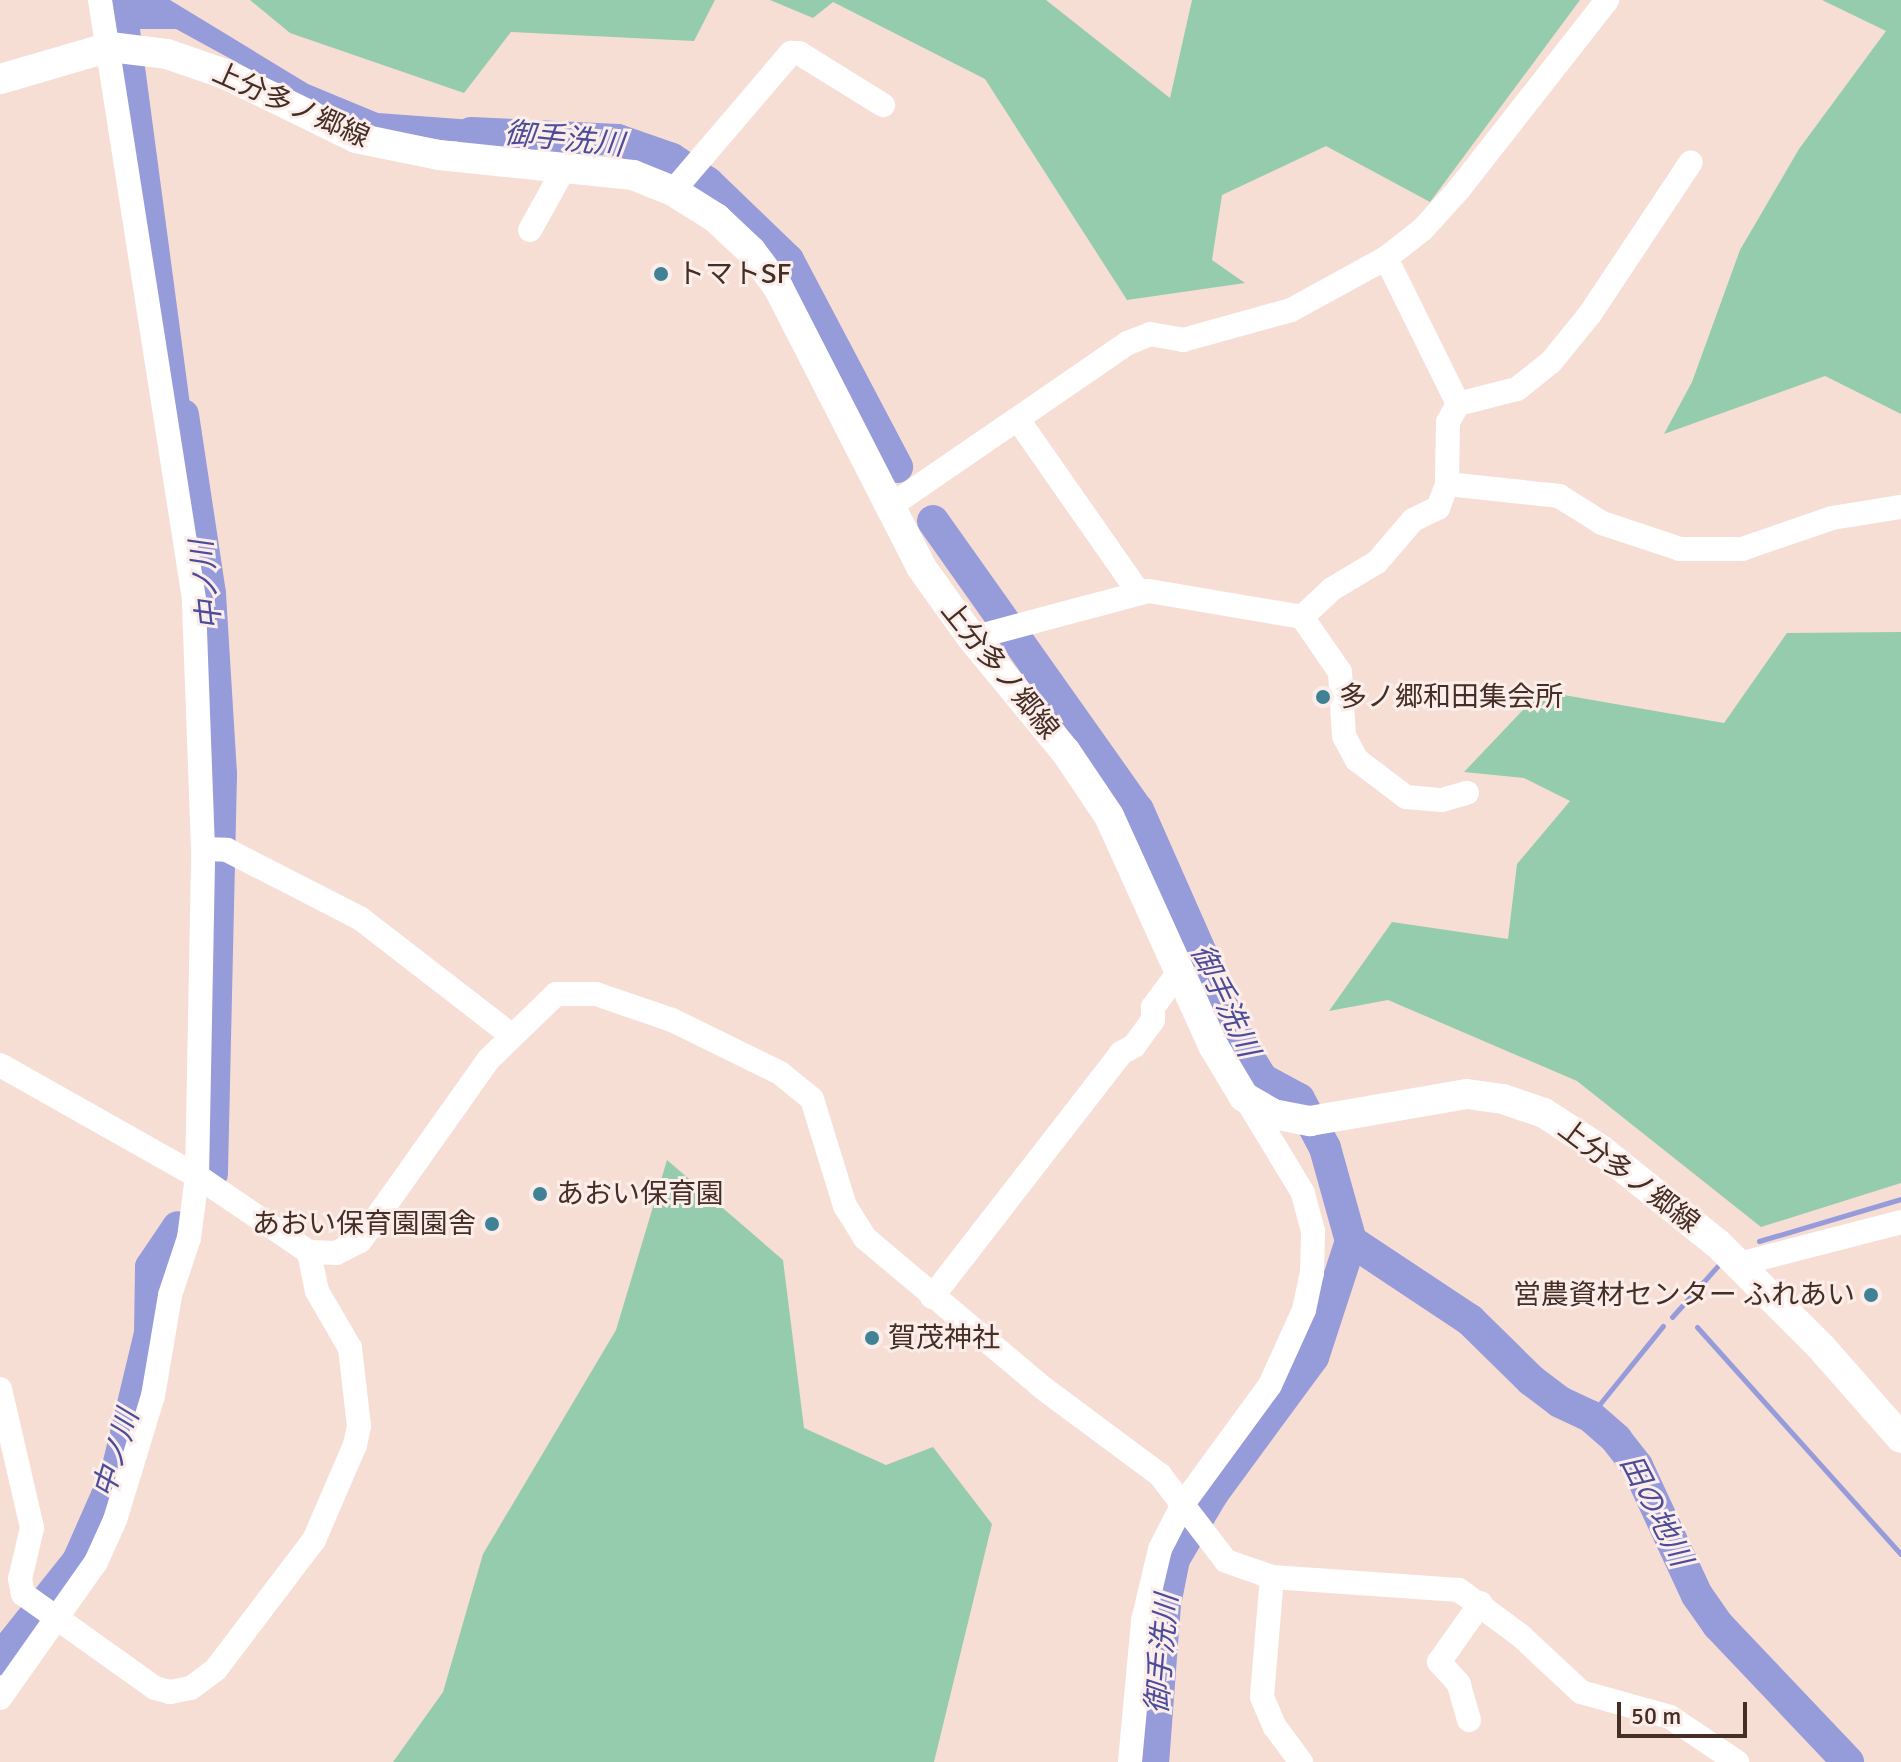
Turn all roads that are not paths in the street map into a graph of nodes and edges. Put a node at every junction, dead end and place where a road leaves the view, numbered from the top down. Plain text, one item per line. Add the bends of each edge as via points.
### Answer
1 (100, 0) edge
2 (1607, 0) edge
3 (127, 49) junction
4 (0, 79) edge
5 (883, 105) dead end
6 (1691, 162) dead end
7 (566, 165) junction
8 (678, 185) junction
9 (530, 230) dead end
10 (1386, 258) junction
11 (1458, 404) junction
12 (1019, 421) junction
13 (1447, 484) junction
14 (889, 507) junction
15 (1901, 507) edge
16 (1139, 593) junction
17 (1302, 617) junction
18 (981, 636) junction
19 (1467, 793) dead end
20 (214, 849) junction
21 (1179, 972) junction
22 (510, 1034) junction
23 (0, 1065) edge
24 (1244, 1097) junction
25 (197, 1176) junction
26 (1901, 1222) edge
27 (309, 1252) junction
28 (1739, 1264) junction
29 (932, 1297) junction
30 (0, 1389) edge
31 (1901, 1438) edge
32 (1186, 1508) junction
33 (1272, 1577) junction
34 (1481, 1603) junction
35 (47, 1614) junction
36 (0, 1698) edge
37 (1469, 1720) dead end
38 (1130, 1762) edge
39 (1301, 1762) edge
40 (1737, 1762) edge

1 - 3 street
2 - 10 street via 1459,189 1423,229
3 - 4 main road
3 - 7 main road, 上分多ノ郷線 via 225,74 324,125 374,143
3 - 20 street via 194,599
5 - 8 street via 791,53
6 - 11 street via 1590,314 1551,362 1517,389
7 - 8 main road, 上分多ノ郷線
7 - 9 street
8 - 14 main road, 上分多ノ郷線 via 735,234 778,287
10 - 11 street
10 - 12 street via 1291,310 1183,340 1146,335
11 - 13 street via 1448,422
12 - 14 street
12 - 16 street
13 - 15 street via 1559,496 1602,523 1680,549 1742,549 1832,518
13 - 17 street via 1438,508 1413,520 1377,562 1332,589
14 - 18 main road, 上分多ノ郷線 via 921,567
16 - 17 street via 1158,590
16 - 18 street
17 - 19 street via 1340,672 1344,736 1357,760 1406,797 1442,800
18 - 21 main road, 上分多ノ郷線 via 1109,816
20 - 22 street via 361,919
20 - 25 street
21 - 24 main road, 上分多ノ郷線
21 - 29 street via 1153,1007 1142,1009 1122,1036 1121,1053
22 - 27 street via 360,1241 347,1251
22 - 29 street via 556,994 577,991 672,1020 780,1073 812,1099 825,1151 854,1224
23 - 25 street
24 - 28 main road, 上分多ノ郷線 via 1273,1114 1310,1121 1340,1120 1467,1094 1522,1104 1601,1150
24 - 32 street via 1303,1193 1313,1231 1312,1273 1304,1310 1270,1385
25 - 27 street
25 - 35 street via 189,1238 170,1295 153,1396 131,1474 104,1549
26 - 28 street
27 - 35 street via 317,1291 350,1348 359,1426 349,1469 314,1540 216,1669 180,1691 155,1688
28 - 31 main road, 上分多ノ郷線
29 - 32 street via 1160,1475
30 - 35 street via 32,1528 20,1587
32 - 33 street via 1226,1561
32 - 38 street via 1160,1549 1143,1621
33 - 34 street via 1446,1587
33 - 39 street via 1262,1697 1266,1712
34 - 37 street via 1439,1662 1459,1684
34 - 40 street via 1581,1692 1670,1717
35 - 36 street

